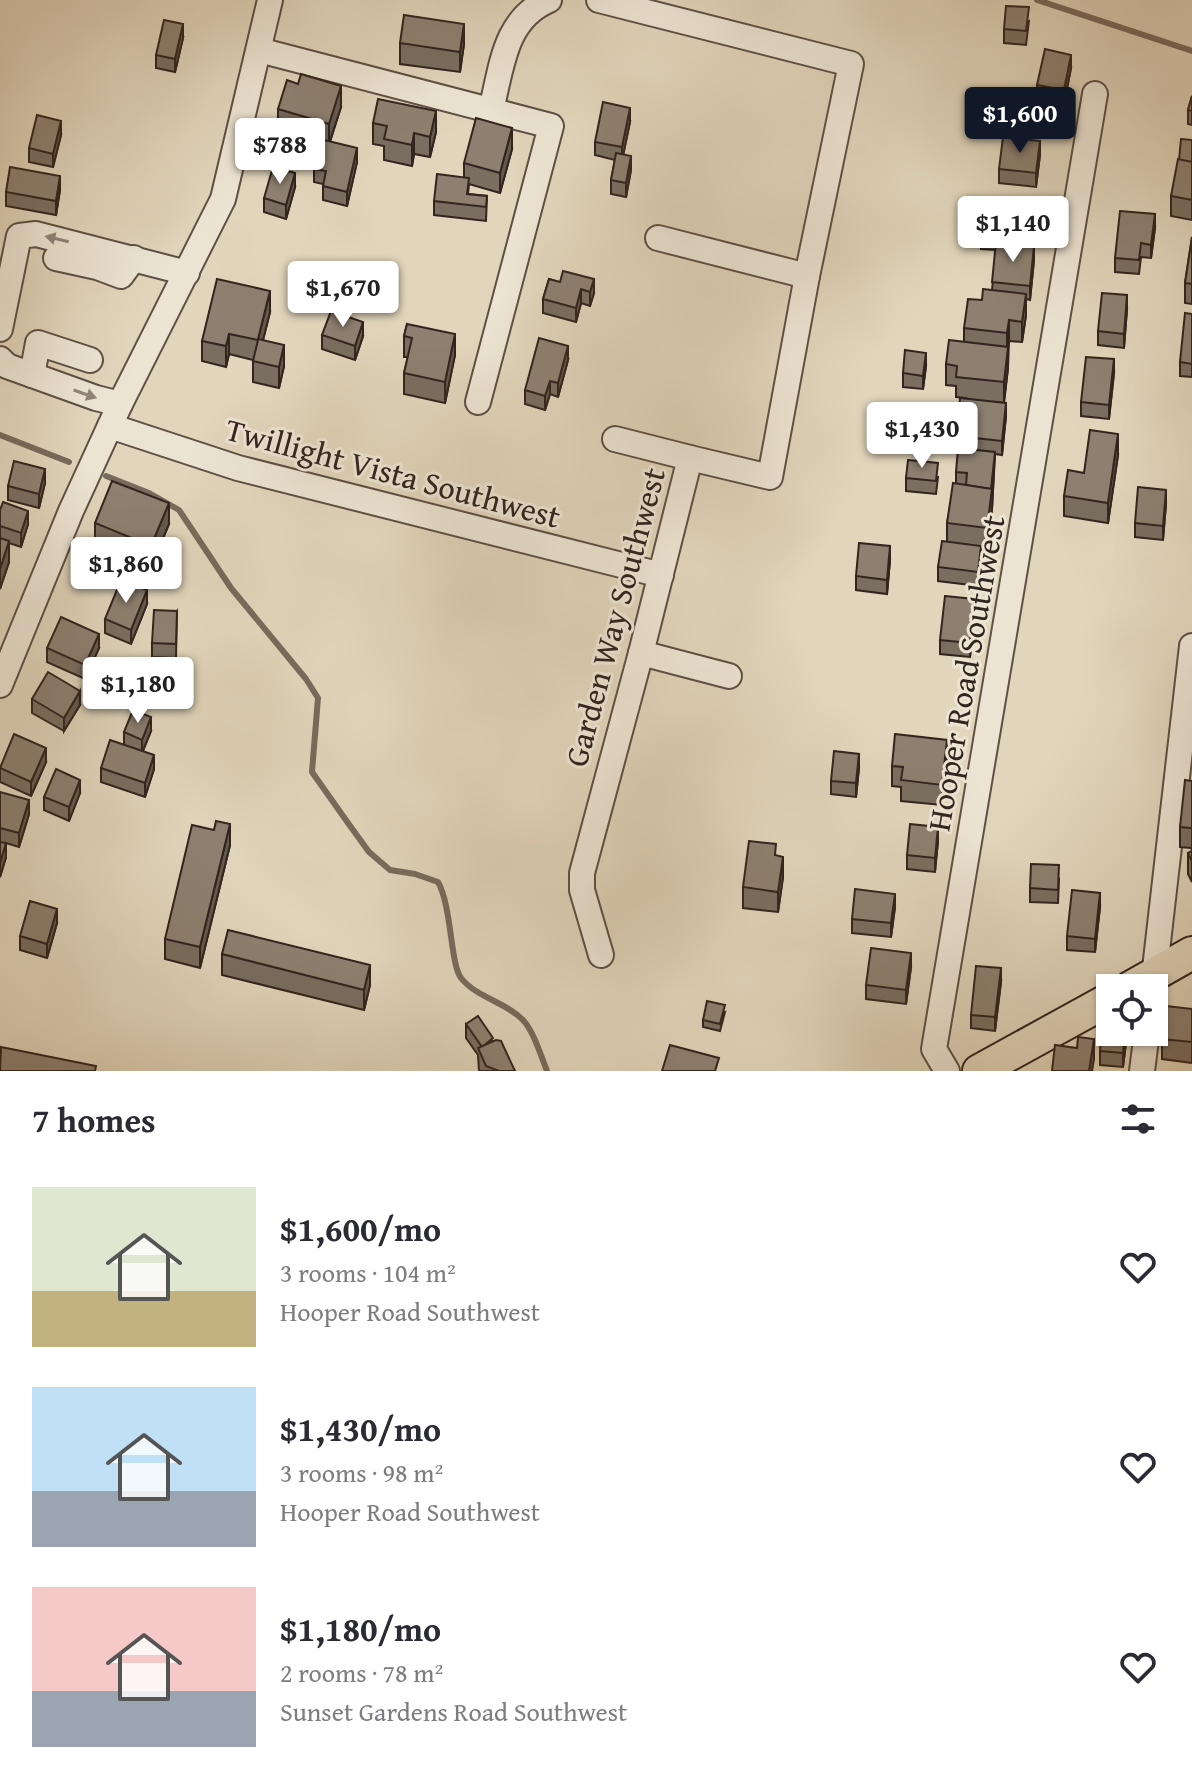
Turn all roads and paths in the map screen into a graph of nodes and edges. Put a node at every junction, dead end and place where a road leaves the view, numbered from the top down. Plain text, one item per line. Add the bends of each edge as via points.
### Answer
1 (270, 0) edge
2 (549, 0) edge
3 (599, 0) edge
4 (259, 50) junction
5 (1095, 94) dead end
6 (491, 110) junction
7 (658, 238) dead end
8 (56, 258) dead end
9 (128, 267) junction
10 (187, 273) junction
11 (807, 276) junction
12 (0, 329) edge
13 (0, 359) edge
14 (90, 360) dead end
15 (32, 375) junction
16 (478, 402) dead end
17 (120, 404) junction
18 (108, 431) junction
19 (615, 439) dead end
20 (690, 458) junction
21 (661, 575) junction
22 (1192, 646) edge
23 (641, 653) junction
24 (729, 676) dead end
25 (0, 685) edge
26 (1192, 953) edge
27 (601, 955) dead end
28 (1147, 974) edge
29 (1161, 974) edge
30 (1096, 1007) edge
31 (1145, 1046) edge
32 (947, 1071) edge
33 (979, 1071) edge
34 (1142, 1071) edge

1 - 4 street
2 - 6 street via 523,16 510,35
3 - 11 street, Garden Way Southwest via 851,64
4 - 6 street
4 - 10 street via 223,199
5 - 32 street, Hooper Road Southwest via 934,1049
6 - 16 street via 551,126
7 - 11 street
8 - 9 street
9 - 10 street
9 -> 12 street via 36,234 19,236
10 - 17 street
11 - 20 street, Garden Way Southwest via 770,477
13 - 15 street
14 - 15 street via 38,343
15 -> 17 street
17 - 18 street
18 - 21 street, Twillight Vista Southwest
18 - 25 street
19 - 20 street
20 - 21 street, Garden Way Southwest
21 - 23 street, Garden Way Southwest
22 - 28 street
23 - 24 street
23 - 27 street, Garden Way Southwest via 582,873
26 - 29 main road
30 - 33 main road
31 - 34 street

